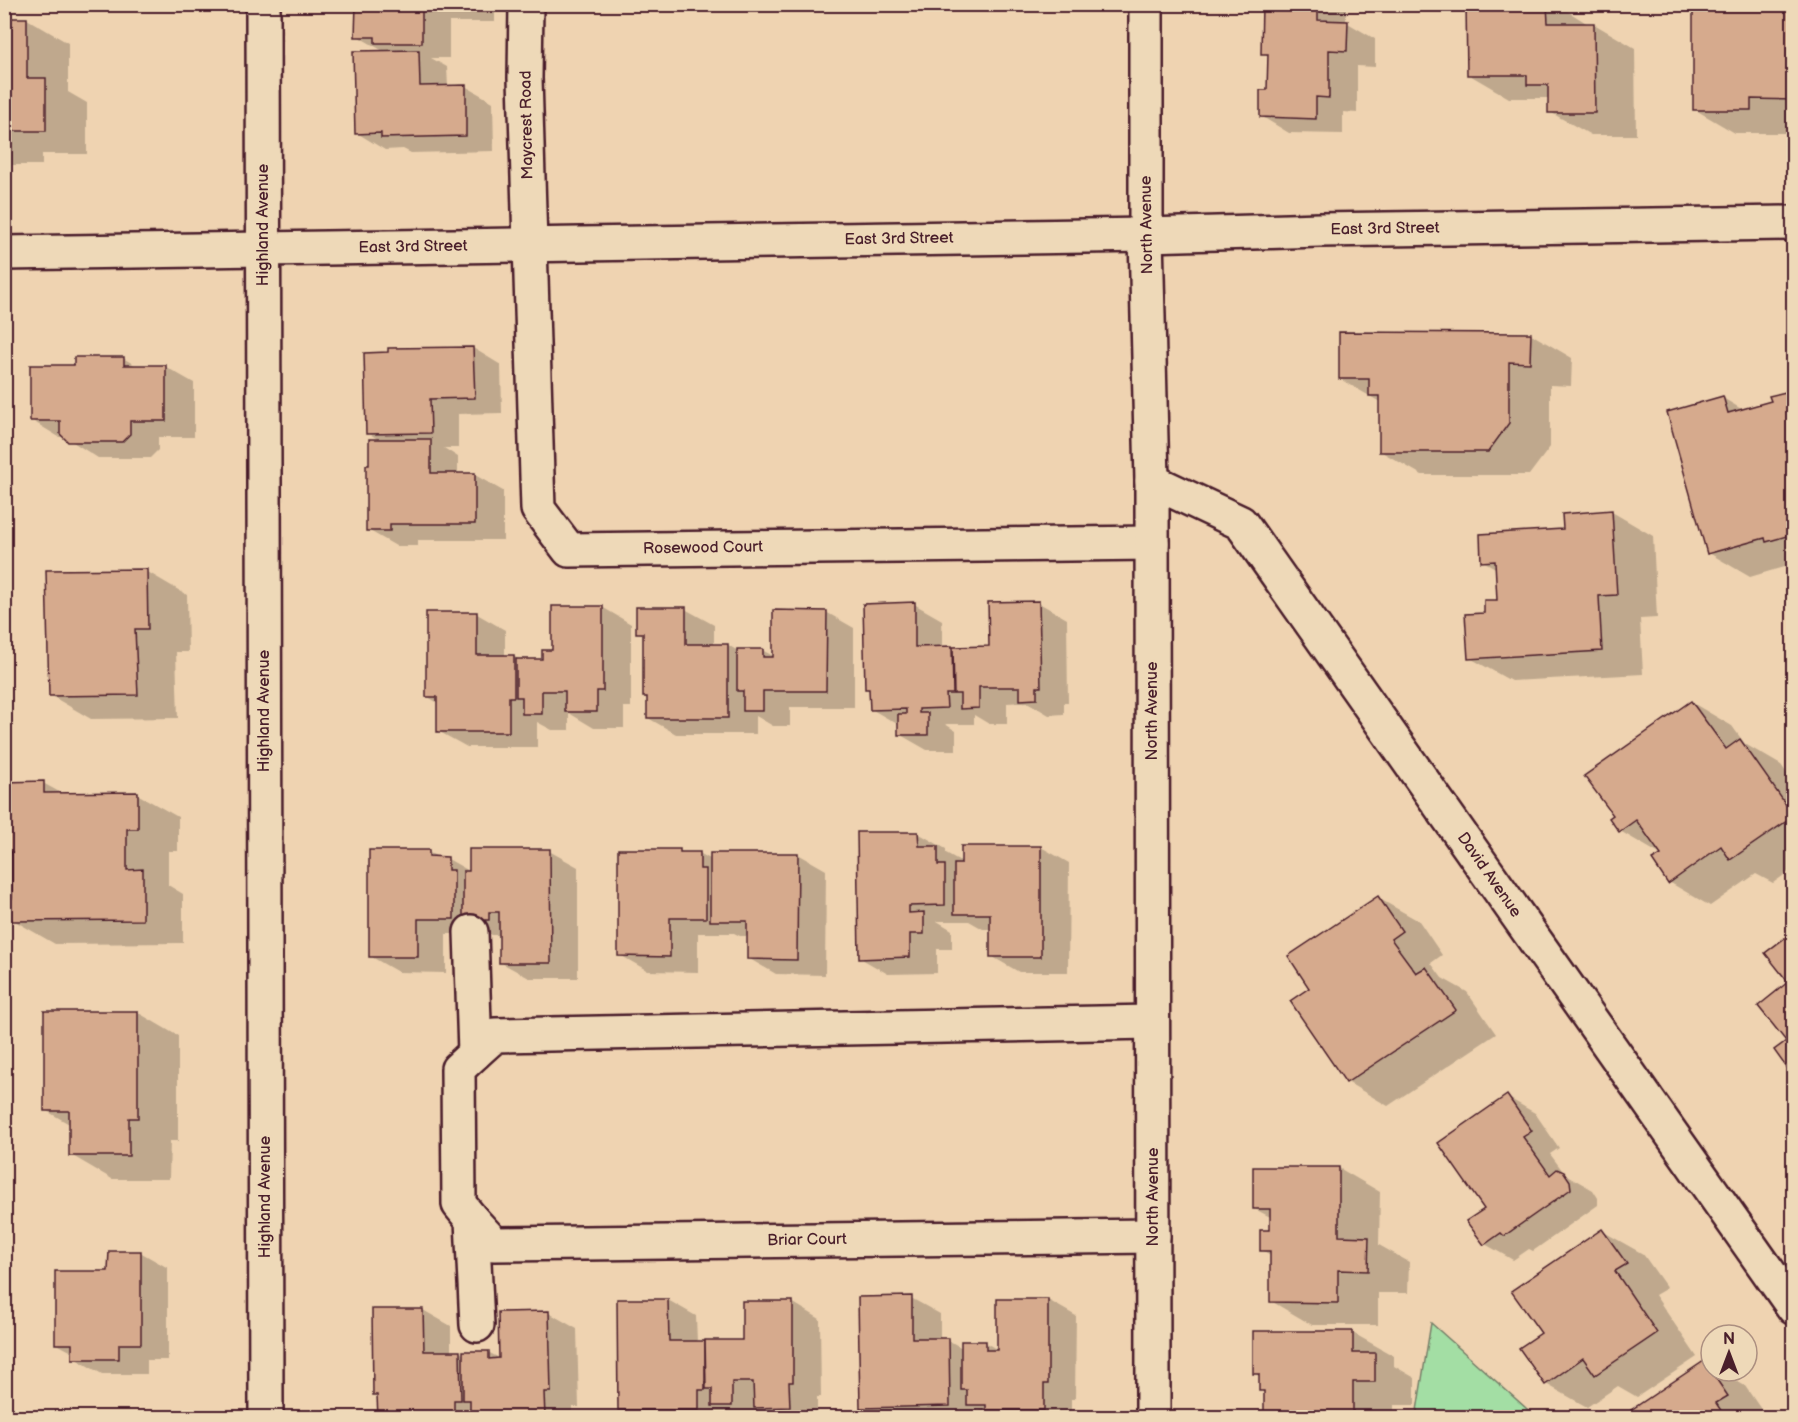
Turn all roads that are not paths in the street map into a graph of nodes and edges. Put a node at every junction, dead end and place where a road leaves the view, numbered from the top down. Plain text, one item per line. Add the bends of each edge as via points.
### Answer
1 (263, 4) edge
2 (526, 4) edge
3 (1146, 4) edge
4 (1794, 224) edge
5 (1146, 235) junction
6 (530, 245) junction
7 (263, 249) junction
8 (4, 253) edge
9 (1152, 481) junction
10 (1152, 543) junction
11 (471, 932) dead end
12 (1152, 1022) junction
13 (475, 1053) junction
14 (472, 1220) junction
15 (1153, 1236) junction
16 (1794, 1308) edge
17 (477, 1325) dead end
18 (266, 1418) edge
19 (1153, 1418) edge

1 - 7 street, Highland Avenue
2 - 6 street, Maycrest Road
3 - 5 street, North Avenue
4 - 5 street, East 3rd Street
5 - 6 street, East 3rd Street
5 - 9 street, North Avenue
6 - 7 street, East 3rd Street
6 - 10 street, Rosewood Court via 538,509 569,550
7 - 8 street, East 3rd Street
7 - 18 street, Highland Avenue
9 - 10 street, North Avenue
9 - 16 street, David Avenue via 1241,523
10 - 12 street, North Avenue
11 - 13 street
12 - 13 street, Briar Court via 495,1035
12 - 15 street, North Avenue
13 - 14 street, Briar Court via 458,1069 459,1204
14 - 15 street, Briar Court via 494,1244
14 - 17 street, Briar Court
15 - 19 street, North Avenue

